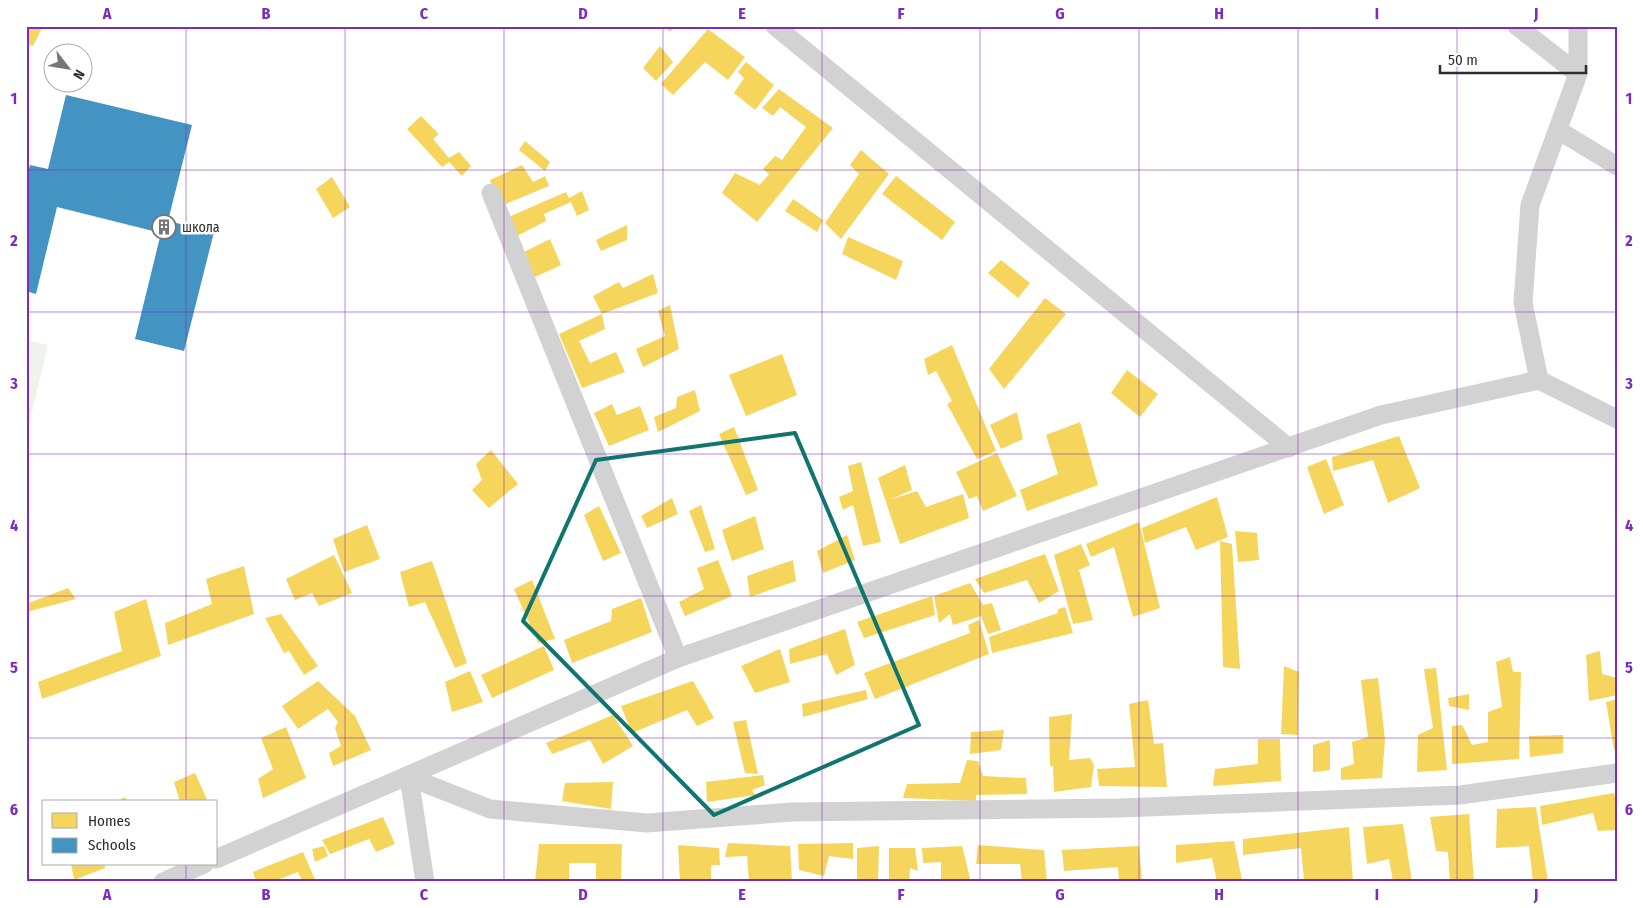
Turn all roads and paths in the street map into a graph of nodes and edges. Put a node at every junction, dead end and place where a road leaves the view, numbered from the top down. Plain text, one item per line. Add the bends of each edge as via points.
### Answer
1 (775, 26) edge
2 (1517, 26) edge
3 (1578, 26) edge
4 (1578, 74) junction
5 (1558, 130) junction
6 (1617, 166) edge
7 (491, 193) dead end
8 (1539, 380) junction
9 (1617, 419) edge
10 (1289, 448) junction
11 (678, 658) junction
12 (1617, 773) edge
13 (409, 777) junction
14 (218, 858) edge
15 (199, 866) edge
16 (162, 882) edge
17 (426, 882) edge

1 - 10 street
2 - 4 street
3 - 4 street
4 - 5 street
5 - 6 street
5 - 8 street via 1530,205 1523,303
7 - 11 street
8 - 9 street
8 - 10 street via 1381,415
10 - 11 street
11 - 13 street
12 - 13 street via 1460,795 1120,808 792,812 648,822 490,809
13 - 14 street
13 - 17 street
15 - 16 street

